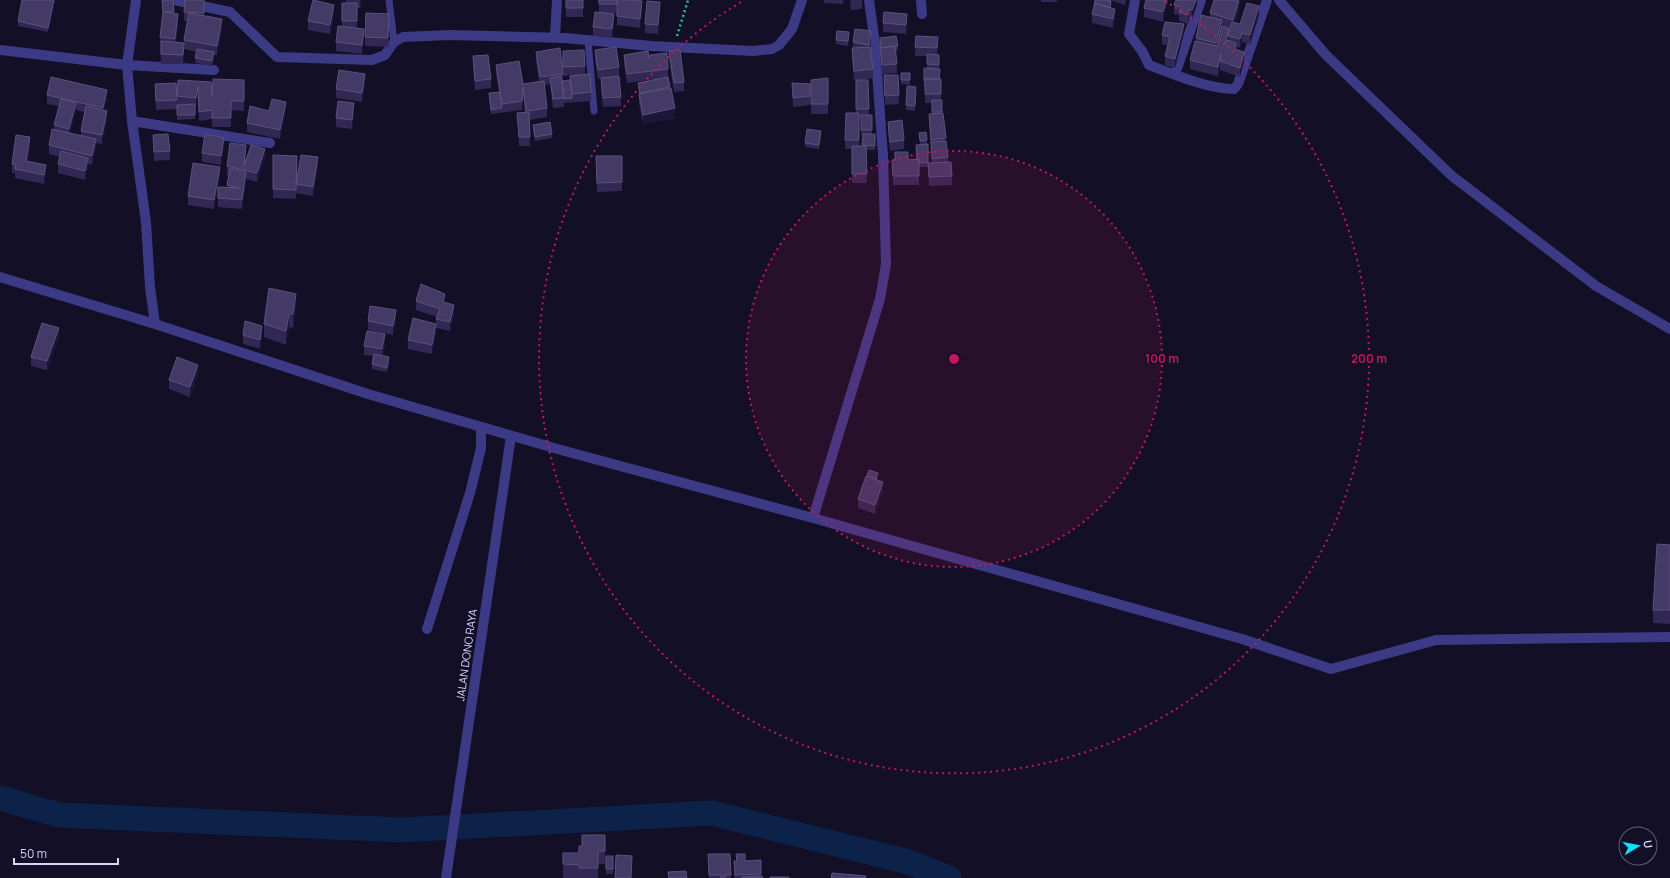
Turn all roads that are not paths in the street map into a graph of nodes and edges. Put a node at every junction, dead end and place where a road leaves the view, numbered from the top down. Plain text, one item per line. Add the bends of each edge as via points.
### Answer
1 (136, 0) edge
2 (174, 0) edge
3 (389, 0) edge
4 (557, 0) edge
5 (802, 0) edge
6 (869, 0) edge
7 (922, 0) edge
8 (1135, 0) edge
9 (1201, 0) edge
10 (1267, 0) edge
11 (1279, 0) edge
12 (922, 14) dead end
13 (554, 37) junction
14 (588, 40) junction
15 (394, 42) junction
16 (0, 50) edge
17 (127, 65) junction
18 (214, 70) dead end
19 (1174, 74) junction
20 (594, 111) dead end
21 (132, 121) junction
22 (270, 143) dead end
23 (0, 277) edge
24 (155, 324) junction
25 (1670, 329) edge
26 (481, 427) junction
27 (511, 436) junction
28 (813, 518) junction
29 (427, 629) dead end
30 (1670, 637) edge
31 (446, 878) edge

1 - 17 street
2 - 15 street via 230,12 277,57 372,60 384,56
3 - 15 lane
4 - 13 street
5 - 14 street via 792,29 772,49 753,51
6 - 28 street via 875,44 883,156 886,264 880,299
7 - 12 street
8 - 19 street via 1129,34 1149,65
9 - 19 street
10 - 19 street via 1238,84 1234,89
11 - 25 street via 1326,55 1452,176 1596,286
13 - 14 street
13 - 15 street via 449,35 403,37
14 - 20 lane
16 - 17 street
17 - 18 street
17 - 21 street
21 - 22 street
21 - 24 street via 146,222
23 - 24 street
24 - 26 street via 368,394
26 - 27 street
26 - 29 street via 481,448 470,493
27 - 28 street
27 - 31 street, JALAN DONO RAYA
28 - 30 street via 1242,639 1331,669 1436,640

